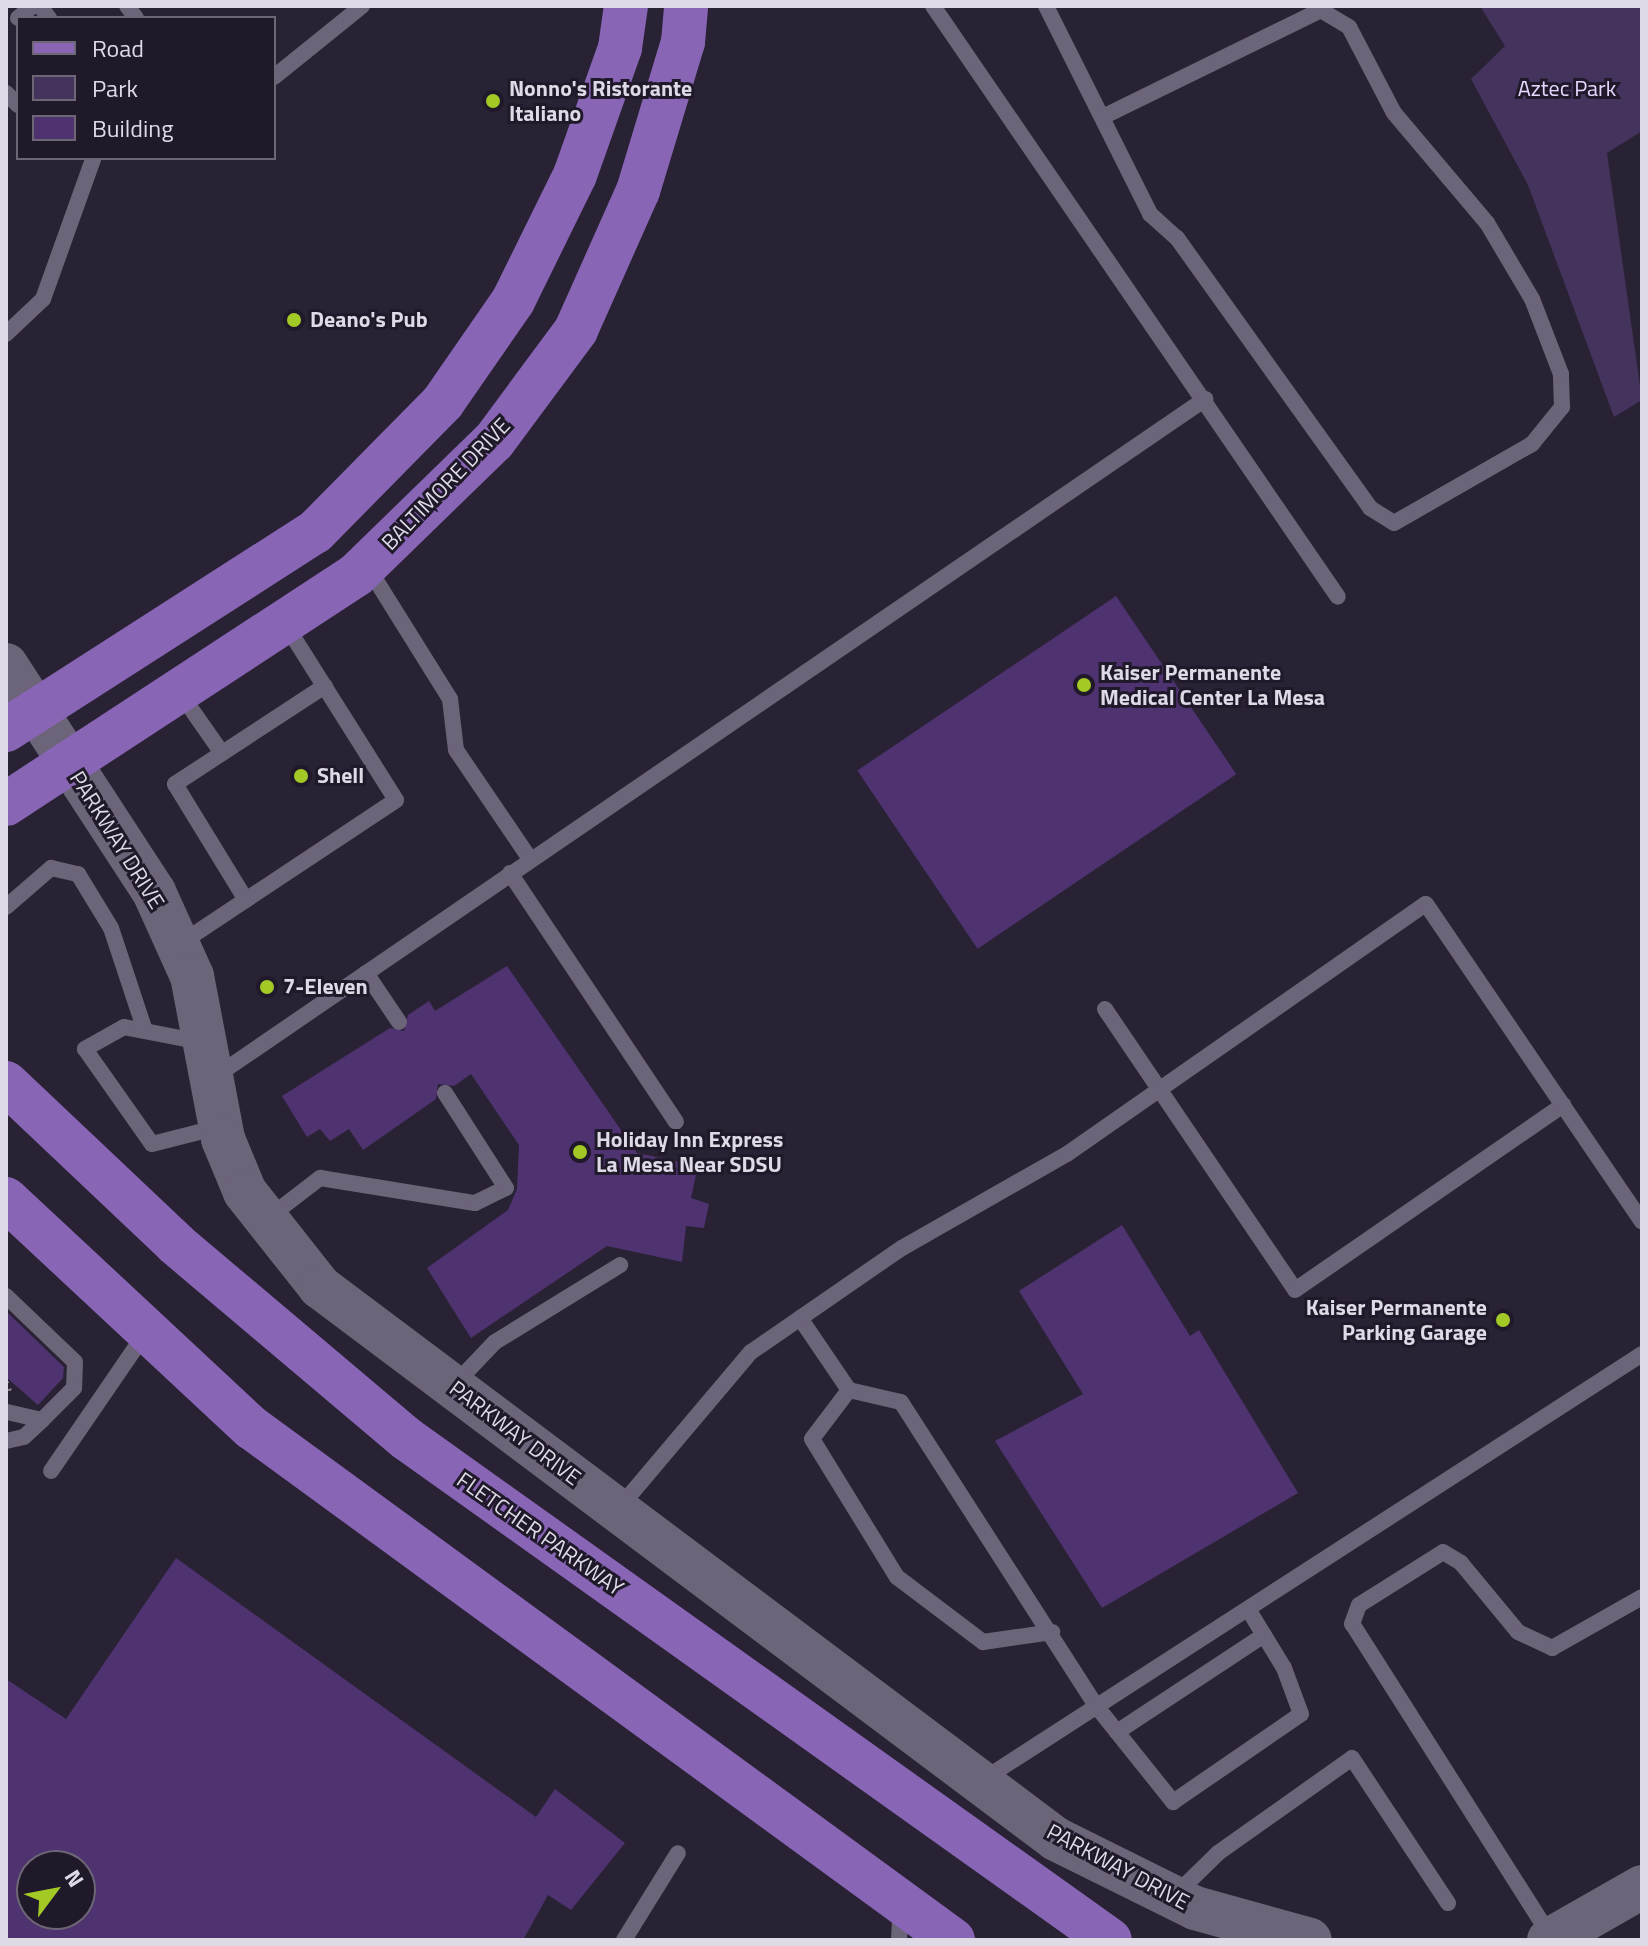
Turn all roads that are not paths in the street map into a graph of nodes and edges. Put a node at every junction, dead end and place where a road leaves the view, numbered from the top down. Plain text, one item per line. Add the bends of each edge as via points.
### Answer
1 (362, 6) edge
2 (626, 6) edge
3 (686, 6) edge
4 (933, 6) edge
5 (1046, 6) edge
6 (276, 75) edge
7 (1103, 117) junction
8 (91, 160) edge
9 (6, 334) edge
10 (1205, 399) junction
11 (366, 565) junction
12 (1338, 597) dead end
13 (285, 624) junction
14 (6, 665) edge
15 (325, 686) junction
16 (180, 693) junction
17 (21, 721) edge
18 (222, 753) junction
19 (70, 766) junction
20 (6, 804) edge
21 (530, 859) junction
22 (510, 873) junction
23 (246, 900) junction
24 (6, 907) edge
25 (178, 945) junction
26 (366, 973) junction
27 (1105, 1009) dead end
28 (399, 1022) dead end
29 (145, 1031) junction
30 (207, 1061) junction
31 (6, 1083) edge
32 (1159, 1091) junction
33 (445, 1093) dead end
34 (1563, 1105) junction
35 (676, 1122) dead end
36 (220, 1127) junction
37 (6, 1199) edge
38 (266, 1219) junction
39 (1642, 1222) edge
40 (620, 1265) dead end
41 (6, 1296) edge
42 (800, 1318) junction
43 (147, 1330) junction
44 (1642, 1354) edge
45 (453, 1386) junction
46 (849, 1390) junction
47 (6, 1412) edge
48 (42, 1420) junction
49 (6, 1441) edge
50 (51, 1471) dead end
51 (618, 1510) junction
52 (1642, 1597) edge
53 (1248, 1609) junction
54 (1052, 1632) junction
55 (1264, 1635) junction
56 (1097, 1707) junction
57 (1117, 1732) junction
58 (981, 1782) junction
59 (678, 1853) dead end
60 (1642, 1887) edge
61 (1173, 1897) junction
62 (1448, 1903) dead end
63 (900, 1921) edge
64 (1550, 1939) edge
65 (624, 1940) edge
66 (953, 1940) edge
67 (1110, 1940) edge
68 (1310, 1940) edge

1 - 6 lane
2 - 17 main road via 620,48 575,175 513,301 443,402 315,532
3 - 11 main road, BALTIMORE DRIVE via 683,42 638,191 576,330 494,441
4 - 10 lane
5 - 7 lane
7 - 7 lane via 1321,10 1349,27 1394,113 1487,223 1532,299 1561,374 1562,407 1532,444 1394,523 1370,508 1177,238 1150,214
8 - 9 lane via 43,299
10 - 12 lane
10 - 21 lane
11 - 13 main road, BALTIMORE DRIVE
11 - 21 lane via 450,699 456,750
13 - 15 lane
13 - 16 main road, BALTIMORE DRIVE
14 - 17 street, PARKWAY DRIVE
15 - 18 lane
15 - 23 lane via 396,800
16 - 18 lane
16 - 19 main road, BALTIMORE DRIVE
17 - 19 street, PARKWAY DRIVE
18 - 23 lane via 175,784
19 - 20 main road, BALTIMORE DRIVE
19 - 25 street, PARKWAY DRIVE via 154,892
21 - 22 lane
22 - 26 lane
22 - 35 lane
23 - 25 lane
24 - 29 lane via 51,868 78,874 111,928
25 - 30 street, PARKWAY DRIVE via 192,976
26 - 28 lane
26 - 30 lane
27 - 32 lane
29 - 30 lane
29 - 36 lane via 124,1027 85,1049 152,1144
30 - 36 street, PARKWAY DRIVE
31 - 67 main road, FLETCHER PARKWAY via 176,1244 407,1439
32 - 34 lane via 1295,1290
32 - 34 lane via 1426,904
32 - 42 lane
33 - 38 lane via 506,1188 475,1203 320,1178
34 - 39 lane
36 - 38 street, PARKWAY DRIVE via 245,1192
37 - 43 main road
38 - 45 street, PARKWAY DRIVE via 320,1287
40 - 45 lane via 495,1342
41 - 48 lane via 75,1362 74,1388
42 - 46 lane
42 - 51 lane via 751,1352
43 - 50 lane
43 - 63 main road via 252,1428
44 - 53 lane
45 - 51 street, PARKWAY DRIVE
46 - 54 lane via 901,1402
46 - 54 lane via 812,1439 897,1577 983,1642
47 - 48 lane
48 - 49 lane via 24,1437
51 - 58 street, PARKWAY DRIVE
52 - 64 lane via 1552,1648 1518,1632 1461,1563 1443,1552 1359,1605 1352,1624
53 - 55 lane
53 - 56 lane
54 - 56 lane
55 - 57 lane
55 - 57 lane via 1301,1714 1173,1802
56 - 57 lane
56 - 58 lane
58 - 61 street, PARKWAY DRIVE via 1056,1839
59 - 65 lane
60 - 64 street
61 - 62 lane via 1218,1853 1352,1758
61 - 68 street, PARKWAY DRIVE
63 - 66 main road

